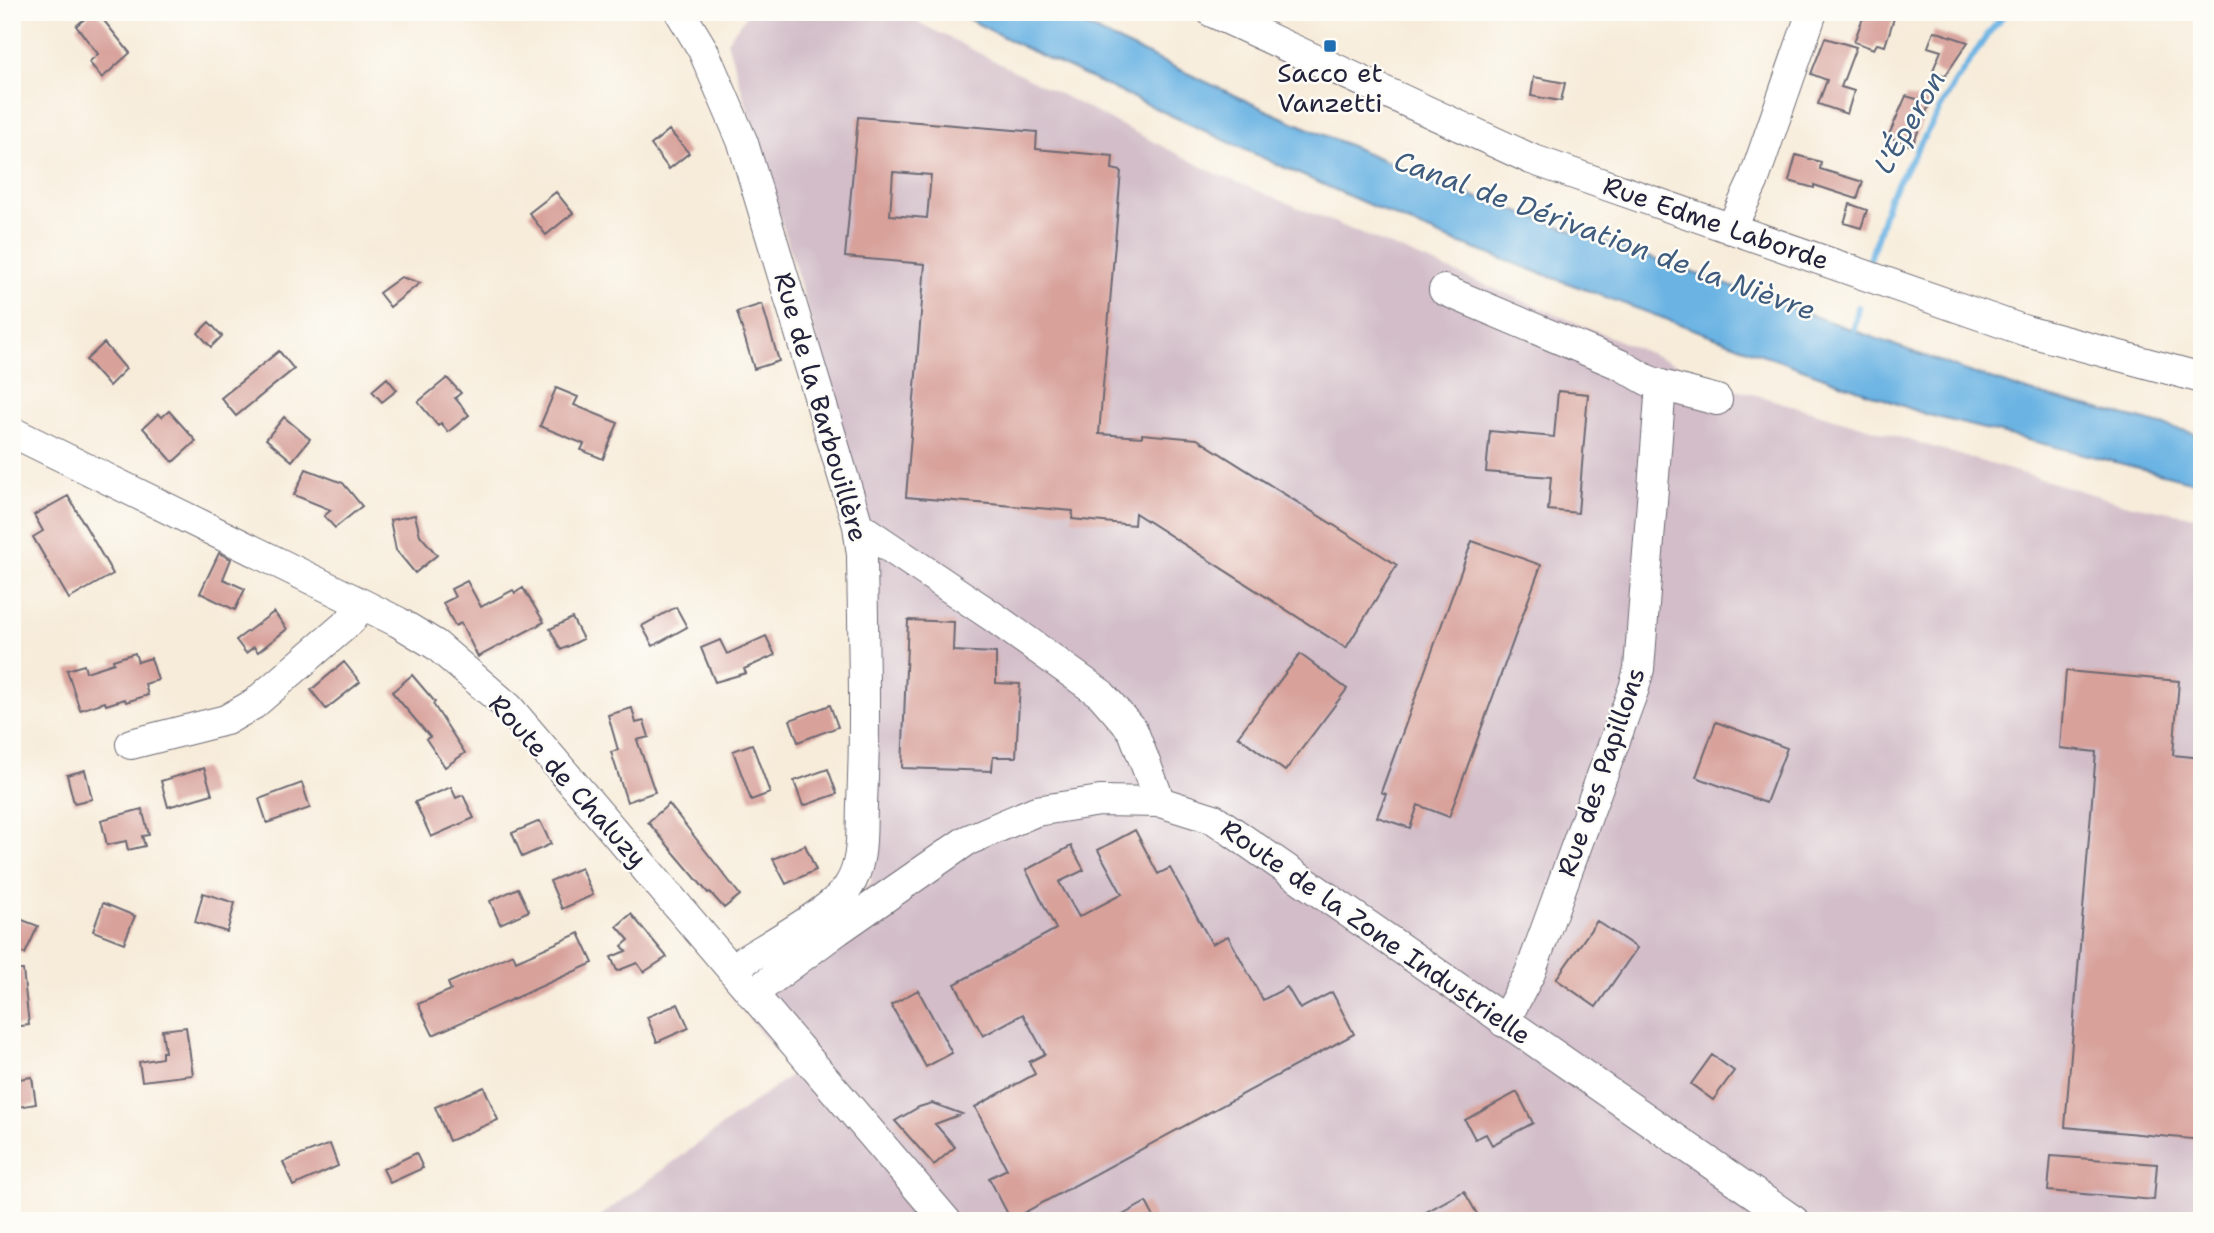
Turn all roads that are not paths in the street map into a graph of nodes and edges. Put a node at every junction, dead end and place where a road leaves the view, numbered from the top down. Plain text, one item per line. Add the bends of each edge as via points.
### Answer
1 (680, 12) edge
2 (1212, 12) edge
3 (1812, 12) edge
4 (1249, 20) edge
5 (1731, 229) junction
6 (1444, 290) dead end
7 (2202, 378) edge
8 (1661, 386) junction
9 (1717, 400) dead end
10 (12, 432) edge
11 (858, 526) junction
12 (362, 604) junction
13 (131, 744) dead end
14 (1160, 802) junction
15 (731, 969) junction
16 (752, 994) junction
17 (1504, 1022) junction
18 (946, 1221) edge
19 (1794, 1221) edge

1 - 11 street, Rue de la Barbouillère via 703,50 743,143
2 - 4 street, Rue Edme Laborde
3 - 5 street via 1753,182
4 - 5 street, Rue Edme Laborde via 1531,159
5 - 7 street, Rue Edme Laborde via 2026,331
6 - 8 street
8 - 9 street
8 - 17 street, Rue des Papillons via 1639,669 1530,973
10 - 12 street, Route de Chaluzy
11 - 14 street via 1101,694 1133,732
11 - 15 street, Rue de la Barbouillère via 864,752 859,860 847,889 836,900
12 - 13 street via 350,621 239,714
12 - 15 street, Route de Chaluzy via 436,645 508,707
14 - 16 street, Route de la Zone Industrielle via 1100,801 1035,811 966,841
14 - 17 street, Route de la Zone Industrielle via 1214,820
15 - 16 street, Route de Chaluzy
16 - 18 street, Route de Chaluzy
17 - 19 street, Route de la Zone Industrielle

